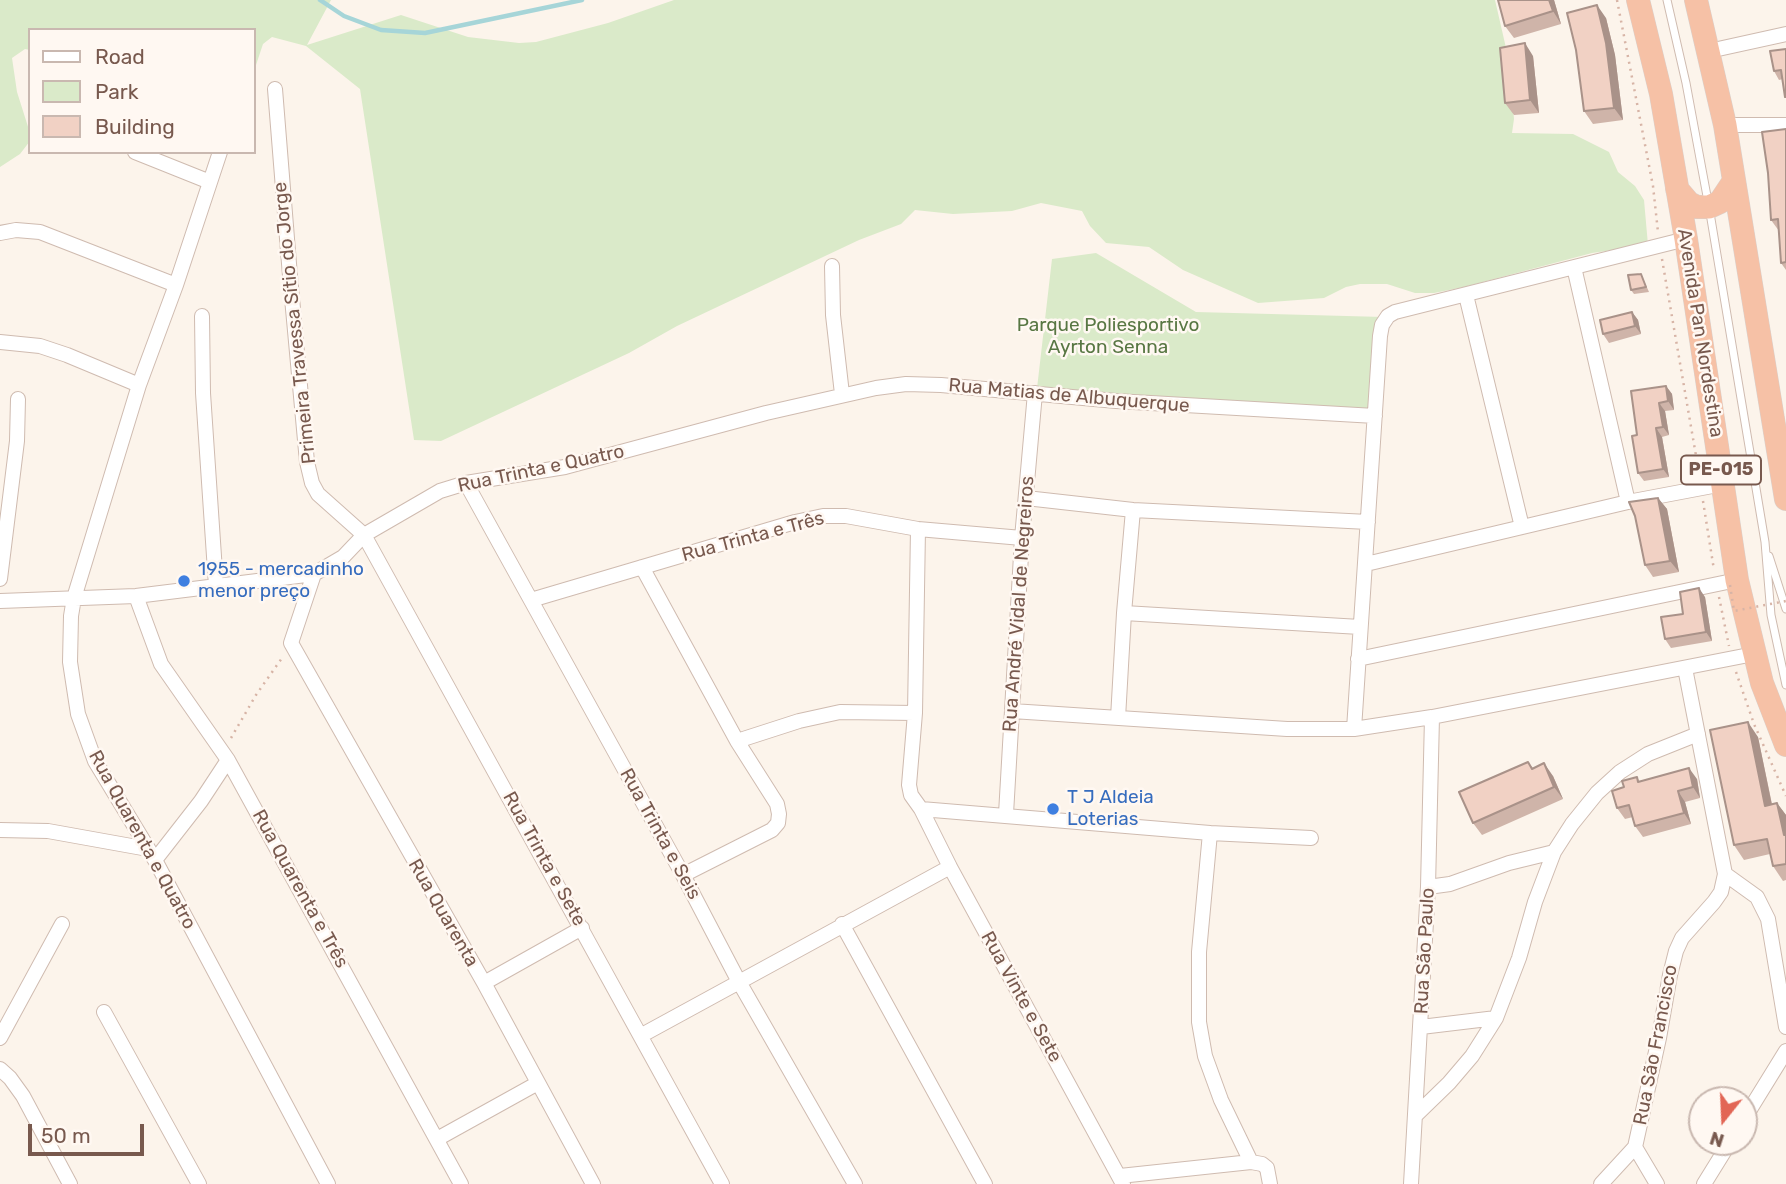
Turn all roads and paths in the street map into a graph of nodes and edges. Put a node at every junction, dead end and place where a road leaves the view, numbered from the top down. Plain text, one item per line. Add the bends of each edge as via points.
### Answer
1 (1617, 0) edge
2 (1638, 0) edge
3 (1667, 0) edge
4 (1696, 0) edge
5 (1786, 34) edge
6 (1709, 51) junction
7 (275, 89) dead end
8 (1726, 125) junction
9 (1786, 125) edge
10 (140, 154) edge
11 (219, 154) edge
12 (1734, 181) junction
13 (210, 182) junction
14 (1677, 189) junction
15 (1709, 207) junction
16 (0, 233) edge
17 (1686, 239) junction
18 (1659, 247) junction
19 (832, 266) dead end
20 (1573, 268) junction
21 (176, 285) junction
22 (1466, 295) junction
23 (202, 316) dead end
24 (0, 342) edge
25 (139, 385) junction
26 (1035, 393) junction
27 (842, 394) junction
28 (18, 399) dead end
29 (766, 413) joint
30 (1375, 416) junction
31 (1780, 424) edge
32 (466, 483) junction
33 (1723, 484) junction
34 (1026, 498) junction
35 (1786, 499) edge
36 (1628, 502) junction
37 (1133, 510) junction
38 (1368, 522) junction
39 (1522, 527) junction
40 (918, 529) junction
41 (364, 534) junction
42 (1022, 538) junction
43 (1765, 542) junction
44 (1366, 564) junction
45 (642, 567) junction
46 (314, 574) junction
47 (0, 579) edge
48 (1733, 583) junction
49 (216, 586) junction
50 (136, 596) junction
51 (74, 598) junction
52 (531, 600) junction
53 (0, 601) edge
54 (1786, 601) edge
55 (1786, 608) edge
56 (1124, 613) junction
57 (1360, 627) junction
58 (291, 643) junction
59 (1755, 654) junction
60 (1358, 659) junction
61 (1685, 668) junction
62 (1786, 685) edge
63 (1012, 711) junction
64 (915, 713) junction
65 (1432, 717) junction
66 (1118, 718) junction
67 (1354, 729) junction
68 (1698, 734) junction
69 (737, 741) junction
70 (1786, 746) edge
71 (226, 756) junction
72 (921, 809) junction
73 (1006, 814) junction
74 (0, 830) edge
75 (1210, 832) junction
76 (1311, 838) dead end
77 (1554, 852) junction
78 (152, 855) junction
79 (950, 867) junction
80 (1726, 874) junction
81 (683, 875) junction
82 (1428, 887) junction
83 (62, 924) dead end
84 (842, 924) junction
85 (582, 928) junction
86 (738, 980) junction
87 (484, 983) junction
88 (104, 1012) dead end
89 (1496, 1018) junction
90 (1421, 1027) junction
91 (1786, 1027) edge
92 (642, 1035) junction
93 (0, 1038) edge
94 (1786, 1051) edge
95 (0, 1069) edge
96 (538, 1083) junction
97 (1758, 1096) edge
98 (1416, 1115) junction
99 (437, 1139) junction
100 (1635, 1147) junction
101 (1721, 1156) edge
102 (1251, 1161) junction
103 (1121, 1180) edge
104 (70, 1184) edge
105 (199, 1184) edge
106 (328, 1184) edge
107 (461, 1184) edge
108 (593, 1184) edge
109 (722, 1184) edge
110 (855, 1184) edge
111 (985, 1184) edge
112 (1270, 1184) edge
113 (1411, 1184) edge
114 (1601, 1184) edge
115 (1657, 1184) edge
116 (1703, 1184) edge

1 - 18 path via 1653,186
2 - 14 highway, Avenida Pan Nordestina / PE-015 via 1661,94
3 - 15 lane
4 - 6 highway, PE-015
5 - 6 street
6 - 8 highway, PE-015
7 - 41 street, Primeira Travessa Sítio do Jorge via 307,462 318,494
8 - 9 street
8 - 12 highway, PE-015
10 - 13 street
11 - 13 street, Rua Quarenta e Quatro
12 - 15 highway via 1720,202
12 - 31 highway, PE-015
13 - 21 street, Rua Quarenta e Quatro
14 - 15 highway via 1689,203
14 - 17 highway, Avenida Pan Nordestina / PE-015
15 - 43 lane
16 - 21 street via 40,232
17 - 18 street
17 - 33 highway, Avenida Pan Nordestina / PE-015
18 - 20 street
19 - 27 street
20 - 22 street
20 - 36 street
21 - 25 street, Rua Quarenta e Quatro
22 - 30 street via 1388,316 1380,336
22 - 39 street
23 - 49 street
24 - 25 street via 40,346
25 - 51 street, Rua Quarenta e Quatro
26 - 27 street, Rua Matias de Albuquerque via 906,384
26 - 30 street, Rua Matias de Albuquerque
26 - 34 street, Rua André Vidal de Negreiros
27 - 29 street, Rua Matias de Albuquerque
28 - 47 street
29 - 32 street, Rua Trinta e Quatro via 565,467
30 - 38 street
31 - 35 highway, PE-015
32 - 41 street, Rua Trinta e Quatro via 440,491
32 - 52 street, Rua Trinta e Seis
33 - 36 street
33 - 48 highway, Avenida Pan Nordestina / PE-015
34 - 37 street
34 - 42 street, Rua André Vidal de Negreiros
36 - 39 street
37 - 38 street
37 - 56 street
38 - 44 street
39 - 44 street
40 - 42 street, Rua Trinta e Três
40 - 45 street, Rua Trinta e Três via 823,516
40 - 64 street, Rua Vinte e Sete
41 - 46 street, Rua Trinta e Quatro via 343,557
41 - 85 street, Rua Trinta e Sete
42 - 63 street, Rua André Vidal de Negreiros
43 - 55 lane
43 - 62 lane via 1771,615
44 - 57 street
45 - 52 street, Rua Trinta e Três
45 - 69 street
46 - 49 street
46 - 58 street
48 - 54 path, bridge via 1734,611
48 - 59 highway, Avenida Pan Nordestina / PE-015
48 - 60 street
49 - 50 street
50 - 51 street
50 - 71 street, Rua Quarenta e Três via 161,664
51 - 53 street
51 - 78 street, Rua Quarenta e Quatro via 70,650 78,714 95,761
52 - 81 street, Rua Trinta e Seis
56 - 57 street
56 - 66 street
57 - 60 street
58 - 71 path via 256,695
58 - 87 street, Rua Quarenta
59 - 61 street
59 - 70 highway, Avenida Pan Nordestina / PE-015
60 - 67 street
61 - 65 street
61 - 68 street
63 - 66 street
63 - 73 street, Rua André Vidal de Negreiros
64 - 69 street via 841,712
64 - 72 street, Rua Vinte e Sete via 909,785
65 - 67 street
65 - 82 street, Rua São Paulo
66 - 67 street
68 - 77 street via 1648,754 1620,772 1597,793
68 - 80 street
69 - 81 street via 777,804 778,823
71 - 78 street via 195,809
71 - 99 street, Rua Quarenta e Três
72 - 73 street
72 - 79 street, Rua Vinte e Sete
73 - 75 street
74 - 78 street via 48,831
75 - 76 street
75 - 102 street via 1199,952 1199,1021 1205,1056 1221,1100
77 - 82 street
77 - 89 street
78 - 106 street, Rua Quarenta e Quatro
79 - 84 street
79 - 103 street, Rua Vinte e Sete
80 - 91 street via 1757,897 1768,919
80 - 100 street, Rua São Francisco via 1721,892 1676,951
81 - 86 street, Rua Trinta e Seis
82 - 90 street, Rua São Paulo
83 - 93 street
84 - 86 street
84 - 111 street
85 - 87 street
85 - 92 street, Rua Trinta e Sete
86 - 92 street
86 - 110 street, Rua Trinta e Seis
87 - 96 street, Rua Quarenta
88 - 105 street
89 - 90 street
89 - 98 street via 1472,1056
90 - 98 street, Rua São Paulo
92 - 109 street, Rua Trinta e Sete
94 - 97 street
95 - 104 street via 23,1096
96 - 99 street
96 - 108 street, Rua Quarenta
98 - 113 street, Rua São Paulo
99 - 107 street, Rua Quarenta e Três
100 - 114 street
100 - 115 street, Rua São Francisco
101 - 116 street
102 - 103 street
102 - 112 street via 1267,1168

